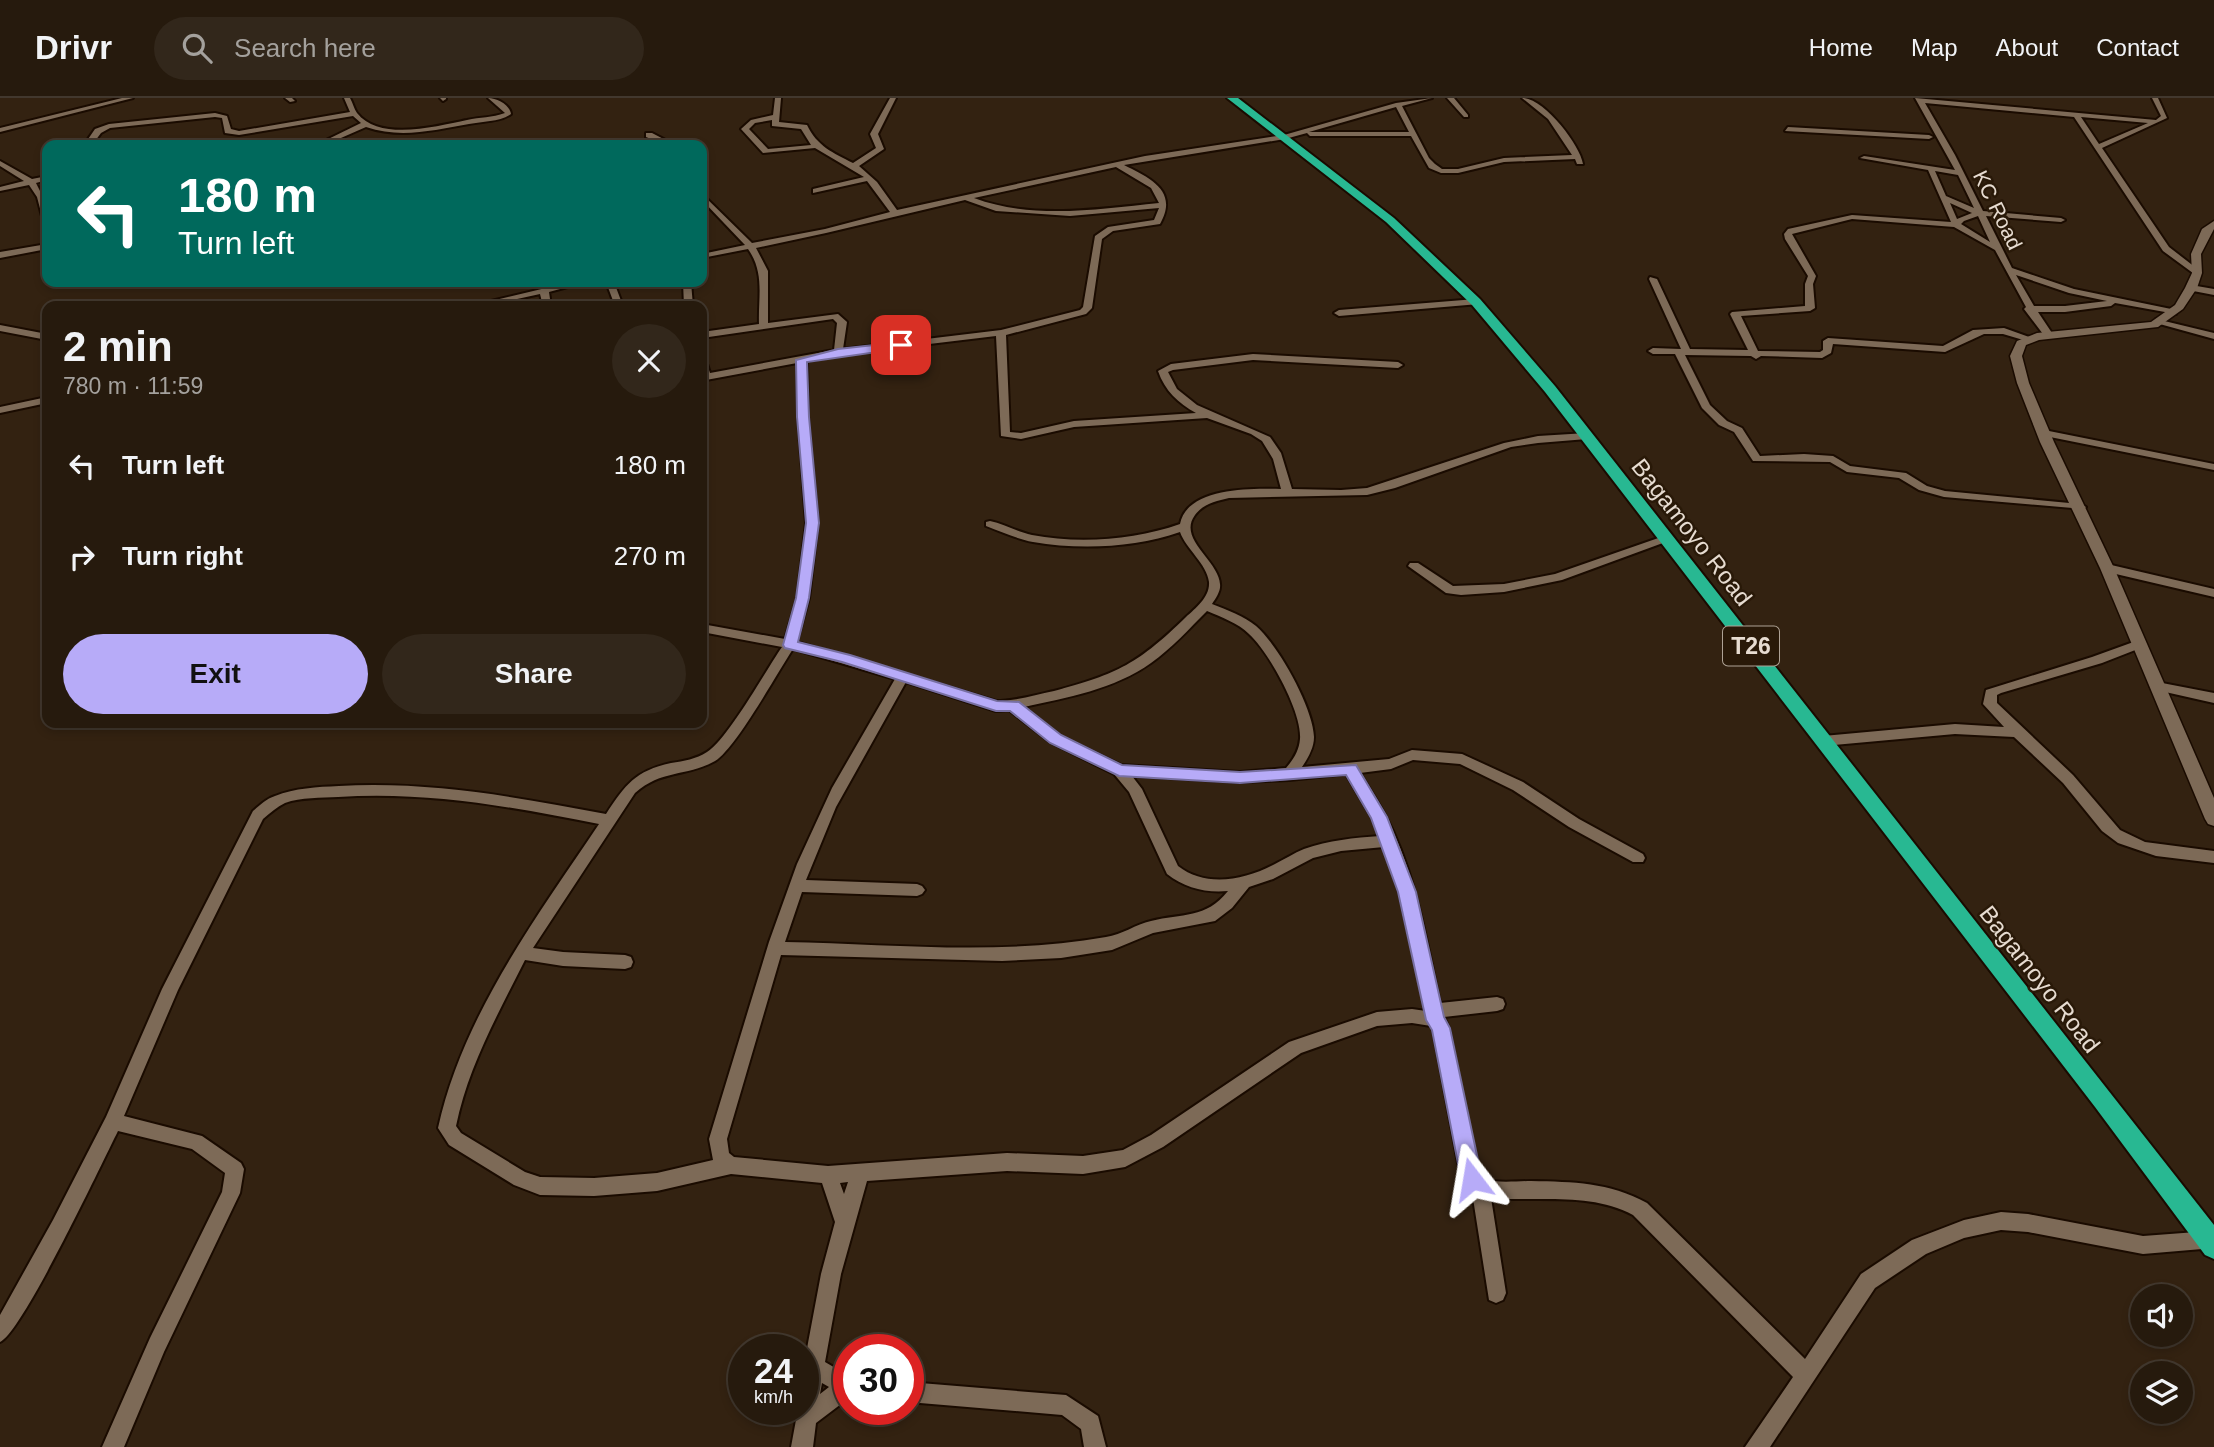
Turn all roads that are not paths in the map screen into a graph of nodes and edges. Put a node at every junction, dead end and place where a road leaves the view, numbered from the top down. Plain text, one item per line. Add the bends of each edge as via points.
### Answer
1 (130, 98) edge
2 (347, 98) edge
3 (491, 98) edge
4 (778, 98) edge
5 (893, 98) edge
6 (1232, 98) edge
7 (1429, 98) edge
8 (1450, 98) edge
9 (1525, 98) edge
10 (1907, 98) edge
11 (2155, 98) edge
12 (1917, 102) edge
13 (1398, 104) junction
14 (2075, 113) junction
15 (353, 114) junction
16 (1466, 116) dead end
17 (775, 117) junction
18 (2158, 122) junction
19 (366, 124) junction
20 (1924, 127) dead end
21 (1788, 129) dead end
22 (0, 130) edge
23 (1414, 134) junction
24 (649, 135) dead end
25 (1293, 135) junction
26 (92, 140) edge
27 (331, 140) edge
28 (660, 140) edge
29 (1933, 143) junction
30 (818, 146) junction
31 (2098, 147) junction
32 (1950, 152) junction
33 (1578, 158) junction
34 (1864, 158) dead end
35 (0, 163) edge
36 (1117, 164) junction
37 (854, 166) junction
38 (1583, 166) dead end
39 (1931, 171) junction
40 (1961, 173) junction
41 (869, 178) junction
42 (42, 179) edge
43 (33, 181) junction
44 (0, 189) edge
45 (816, 191) dead end
46 (1943, 197) junction
47 (967, 198) junction
48 (42, 199) edge
49 (707, 201) edge
50 (1164, 205) junction
51 (895, 213) junction
52 (1979, 213) junction
53 (2060, 220) dead end
54 (2214, 224) edge
55 (1956, 225) junction
56 (752, 246) junction
57 (42, 248) edge
58 (1996, 249) junction
59 (0, 255) edge
60 (707, 255) edge
61 (2009, 270) junction
62 (2197, 274) junction
63 (1653, 279) dead end
64 (558, 287) edge
65 (2191, 288) junction
66 (544, 290) junction
67 (2214, 292) edge
68 (497, 301) edge
69 (546, 301) edge
70 (2122, 301) junction
71 (1475, 302) junction
72 (2029, 309) junction
73 (2173, 312) junction
74 (1339, 313) dead end
75 (2159, 321) junction
76 (764, 326) junction
77 (0, 328) edge
78 (707, 334) edge
79 (1001, 334) junction
80 (42, 336) edge
81 (2049, 336) junction
82 (2214, 336) edge
83 (2030, 339) junction
84 (1653, 351) dead end
85 (838, 352) junction
86 (1683, 352) junction
87 (1756, 356) junction
88 (802, 360) junction
89 (1398, 365) dead end
90 (707, 376) edge
91 (42, 401) edge
92 (0, 410) edge
93 (1208, 415) junction
94 (2044, 433) junction
95 (1587, 436) junction
96 (2214, 467) edge
97 (1287, 493) junction
98 (2080, 508) junction
99 (990, 524) dead end
100 (1185, 526) junction
101 (1667, 538) junction
102 (1414, 565) dead end
103 (2107, 568) junction
104 (2214, 593) edge
105 (1204, 605) junction
106 (707, 629) edge
107 (2139, 644) junction
108 (790, 645) junction
109 (903, 677) junction
110 (2157, 686) junction
111 (2214, 698) edge
112 (1013, 706) junction
113 (2015, 732) junction
114 (1823, 741) junction
115 (1350, 769) junction
116 (1119, 771) junction
117 (1289, 775) junction
118 (609, 820) junction
119 (2214, 820) edge
120 (1389, 841) junction
121 (2214, 857) edge
122 (1638, 858) dead end
123 (1244, 882) junction
124 (796, 886) junction
125 (917, 890) dead end
126 (777, 948) junction
127 (521, 953) junction
128 (625, 961) dead end
129 (1497, 1004) dead end
130 (1435, 1016) junction
131 (113, 1122) junction
132 (731, 1165) junction
133 (861, 1173) junction
134 (828, 1175) junction
135 (1480, 1186) junction
136 (843, 1218) junction
137 (2212, 1243) edge
138 (1496, 1293) dead end
139 (0, 1332) edge
140 (819, 1341) edge
141 (1805, 1374) junction
142 (924, 1393) edge
143 (806, 1425) edge
144 (113, 1447) edge
145 (802, 1447) edge
146 (1095, 1447) edge
147 (1756, 1447) edge

1 - 22 street
2 - 15 street
3 - 19 street via 508,114 442,129 393,131
4 - 17 street
5 - 37 street via 874,134 880,149
6 - 25 highway, Bagamoyo Road / T26
7 - 13 street
8 - 16 street
9 - 33 street via 1553,119
10 - 12 street, KC Road
11 - 18 street via 2165,117
12 - 14 street
12 - 32 street, KC Road
13 - 23 street
13 - 25 street
14 - 18 street
14 - 31 street
15 - 19 street
15 - 26 street via 238,137 228,131 225,117 200,116 109,126
17 - 30 street via 777,125 804,127
17 - 30 street via 753,121 745,129 766,151
18 - 31 street
19 - 27 street
20 - 29 street
21 - 29 street
23 - 25 street
23 - 33 street via 1432,166 1441,171 1504,160
24 - 28 street
25 - 36 street
25 - 71 highway, Bagamoyo Road / T26
29 - 32 street
30 - 37 street
31 - 62 street via 2166,249
32 - 40 street, KC Road
33 - 38 street
34 - 39 street
35 - 43 street
36 - 47 street
36 - 50 street via 1157,188
37 - 41 street
39 - 40 street
39 - 46 street
40 - 52 street, KC Road
41 - 45 street
41 - 51 street
42 - 43 street
43 - 44 street
43 - 48 street
46 - 52 street
46 - 55 street
47 - 50 street via 996,209 1070,214
47 - 51 street
49 - 56 street
50 - 79 street via 1157,222 1111,229 1098,238 1086,310
51 - 56 street
52 - 53 street
52 - 55 street
52 - 58 street, KC Road
54 - 62 street via 2196,254
55 - 58 street
55 - 87 street via 1852,217 1791,232 1789,239 1812,276 1810,309 1735,314
56 - 60 street
56 - 76 street via 764,270
57 - 59 street
58 - 61 street, KC Road
61 - 70 street
61 - 72 street, KC Road
62 - 65 street
63 - 86 street
64 - 66 street
65 - 67 street
65 - 73 street
66 - 68 street
66 - 69 street
70 - 72 street
70 - 73 street
71 - 74 street
71 - 95 highway, Bagamoyo Road / T26
72 - 81 street, KC Road
73 - 75 street
75 - 81 street
75 - 82 street
76 - 78 street
76 - 85 street via 839,317
77 - 80 street
79 - 85 street
79 - 93 street via 1005,434 1021,436 1074,424
81 - 83 street
83 - 87 street via 1984,331 1945,349 1829,341 1822,355
83 - 94 street via 2021,343 2016,356
84 - 86 street
85 - 88 street
86 - 87 street
86 - 98 street via 1706,406 1738,430 1756,459 1833,459 1847,469 1902,475 1944,494
88 - 90 street
88 - 108 street via 812,523 804,588
89 - 93 street via 1253,357 1165,368 1166,384
91 - 92 street
93 - 97 street via 1270,443
94 - 96 street
94 - 98 street
95 - 97 street via 1510,444 1378,490
95 - 101 highway, Bagamoyo Road / T26
97 - 100 street via 1220,495 1198,504 1188,514
98 - 103 street
99 - 100 street via 1028,537 1071,540 1143,538
100 - 105 street via 1215,586
101 - 102 street via 1558,577 1504,588 1450,590
101 - 114 highway, Bagamoyo Road / T26
103 - 104 street
103 - 107 street
105 - 112 street via 1156,655 1130,672 1093,687
105 - 117 street via 1252,629 1270,650 1301,710 1307,736 1304,755
106 - 108 street
107 - 110 street
107 - 113 street via 1991,693 1990,704
108 - 109 street
108 - 118 street via 713,757 648,773 630,789
109 - 112 street via 996,706
109 - 124 street via 821,823
110 - 111 street
110 - 119 street
112 - 116 street via 1055,739
113 - 114 street via 1955,729
113 - 121 street via 2070,781 2123,839 2153,849
114 - 137 highway, Bagamoyo Road / T26
115 - 117 street
115 - 120 street
115 - 122 street via 1391,764 1412,755 1462,759 1518,786
116 - 117 street via 1240,778
116 - 123 street via 1135,789 1160,847 1179,877 1202,884
118 - 127 street
118 - 131 street via 433,792 349,790 275,802 258,815 244,841 170,989
120 - 123 street via 1314,851
120 - 130 street via 1407,892
123 - 126 street via 1210,917 1151,927 1112,943 1060,951 1002,954
124 - 125 street
124 - 126 street
126 - 132 street via 718,1139 721,1158
127 - 128 street
127 - 132 street via 453,1095 447,1128 455,1139 520,1179 540,1186 657,1182
129 - 130 street
130 - 133 street via 1377,1019 1295,1046 1125,1158 1083,1165 1007,1162
130 - 135 street via 1467,1163 1472,1179
131 - 139 street
131 - 144 street via 196,1142 235,1169 231,1193
132 - 134 street
133 - 134 street
133 - 136 street
134 - 136 street
135 - 138 street
135 - 141 street via 1584,1191 1640,1209
136 - 140 street
137 - 141 street via 2143,1245 2001,1221 1964,1229 1919,1247 1868,1281
141 - 147 street
142 - 146 street via 1066,1405 1091,1423
143 - 145 street

